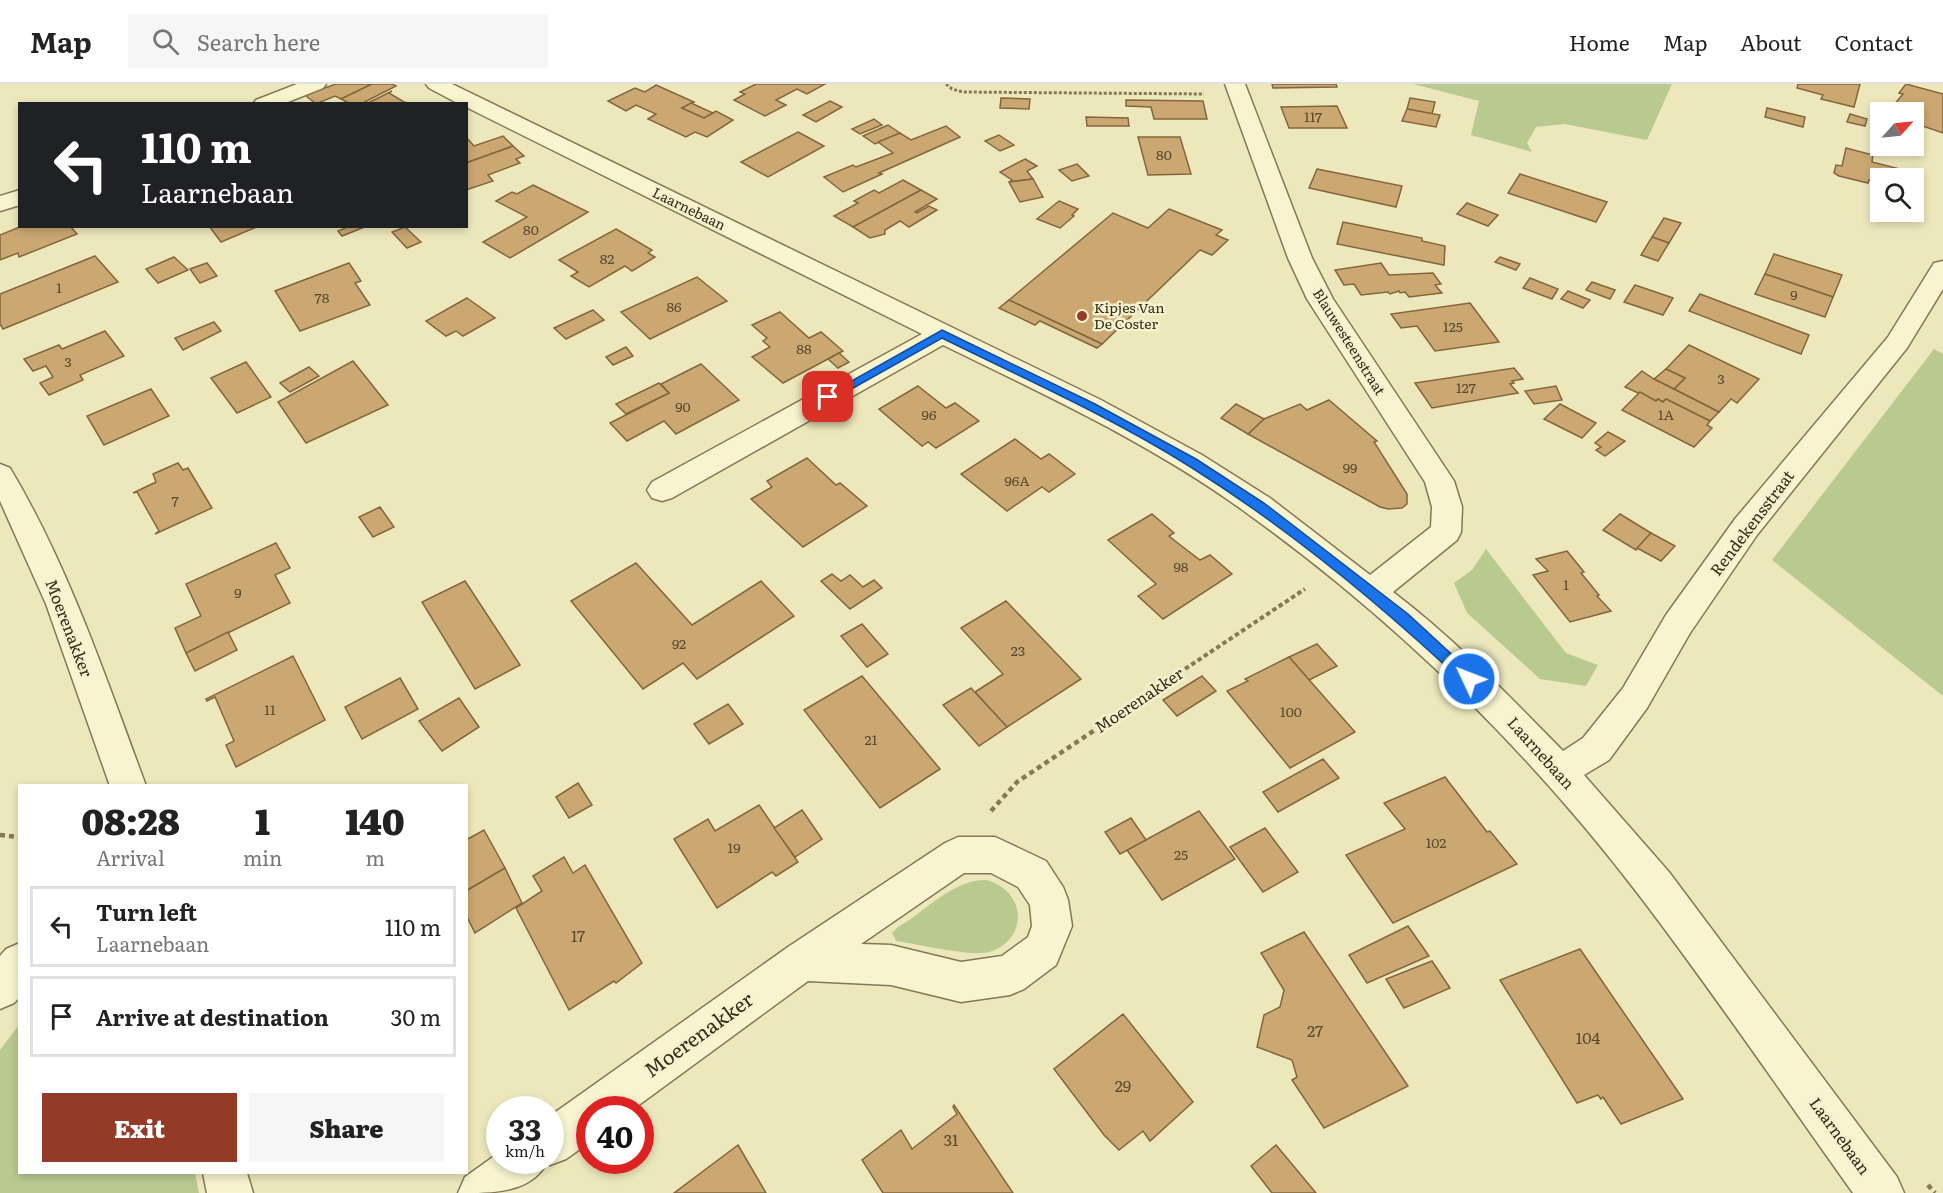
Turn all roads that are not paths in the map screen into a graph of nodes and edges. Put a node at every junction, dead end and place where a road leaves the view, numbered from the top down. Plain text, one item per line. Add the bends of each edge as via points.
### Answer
1 (316, 84) edge
2 (436, 84) edge
3 (1237, 89) edge
4 (268, 102) edge
5 (18, 198) edge
6 (0, 204) edge
7 (1943, 268) edge
8 (942, 334) junction
9 (0, 475) edge
10 (662, 490) dead end
11 (1383, 582) junction
12 (116, 750) junction
13 (1558, 771) junction
14 (104, 784) edge
15 (127, 784) edge
16 (802, 960) junction
17 (18, 966) edge
18 (0, 989) edge
19 (615, 1096) edge
20 (225, 1174) edge
21 (507, 1174) edge
22 (230, 1193) edge
23 (481, 1193) edge
24 (1881, 1193) edge

1 - 4 street
2 - 8 street, Laarnebaan
3 - 11 street, Blauwesteenstraat via 1299,258 1315,290 1438,481 1447,507 1446,532
5 - 6 street
7 - 13 street, Rendekensstraat via 1898,342 1746,527 1678,624 1635,698 1588,756
8 - 10 street
8 - 11 street, Laarnebaan via 1091,407 1191,462 1259,506 1339,566
9 - 12 street, Moerenakker via 62,604
11 - 13 street, Laarnebaan via 1404,618 1496,705
12 - 14 street
12 - 15 street, Moerenakker
13 - 24 street, Laarnebaan via 1655,885
16 - 16 street, Moerenakker via 958,855 995,855 1032,874 1049,900 1052,926 1042,951 1010,975 961,982 891,965
16 - 19 street, Moerenakker
17 - 18 street
20 - 22 street
21 - 23 street

